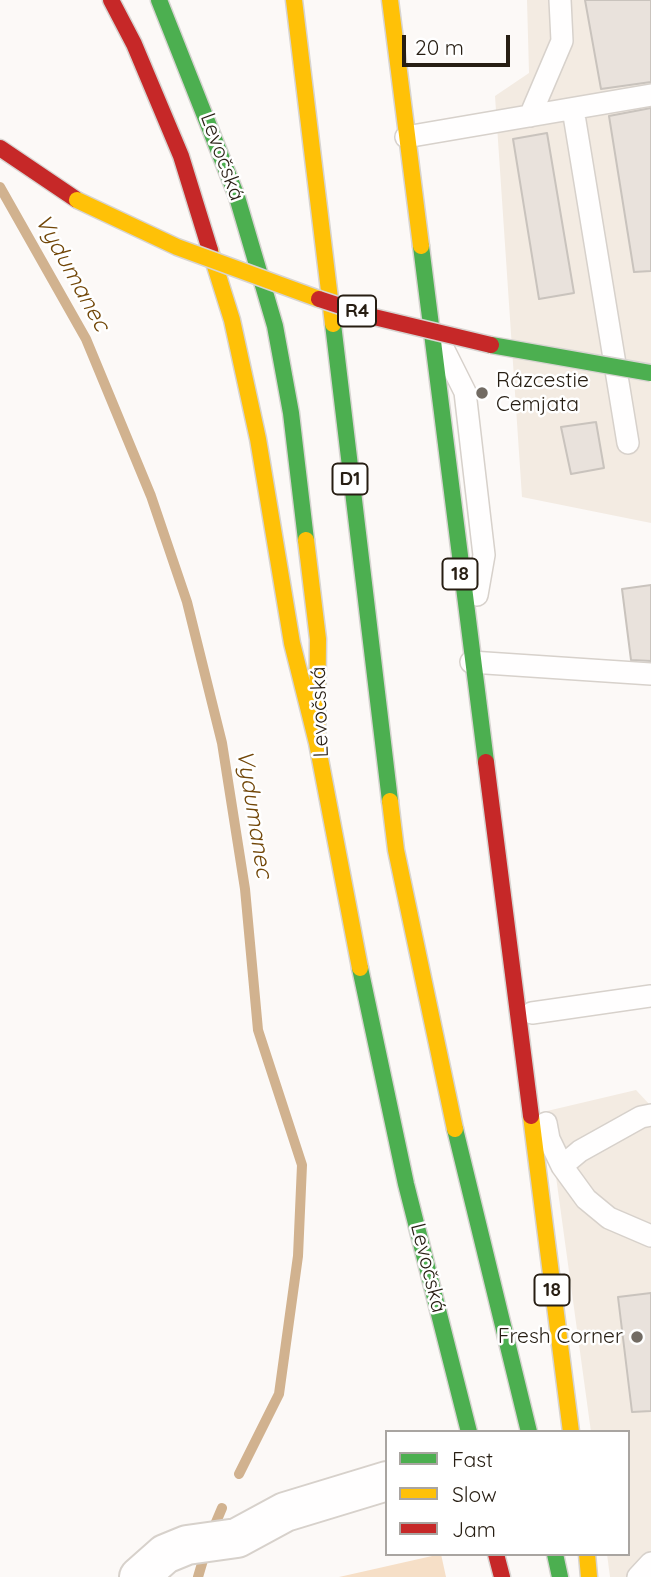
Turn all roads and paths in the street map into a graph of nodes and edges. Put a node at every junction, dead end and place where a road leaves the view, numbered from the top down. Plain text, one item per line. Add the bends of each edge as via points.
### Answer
1 (111, 0) edge
2 (159, 0) edge
3 (294, 0) edge
4 (390, 0) edge
5 (560, 0) edge
6 (651, 95) edge
7 (573, 109) junction
8 (530, 116) junction
9 (406, 137) junction
10 (0, 148) edge
11 (13, 178) dead end
12 (77, 200) junction
13 (429, 320) joint
14 (651, 373) edge
15 (628, 443) dead end
16 (470, 652) junction
17 (651, 674) edge
18 (317, 743) junction
19 (491, 822) junction
20 (651, 996) edge
21 (532, 1013) junction
22 (651, 1115) edge
23 (562, 1166) junction
24 (651, 1237) edge
25 (463, 1425) edge
26 (529, 1430) edge
27 (571, 1430) edge
28 (385, 1482) edge
29 (555, 1556) edge
30 (587, 1556) edge
31 (651, 1563) edge
32 (139, 1577) edge
33 (560, 1577) edge
34 (589, 1577) edge
35 (638, 1577) edge

1 - 18 main road via 181,156 232,320 258,439 292,643
2 - 18 main road, Levočská via 237,197 275,326 300,475 318,639
3 - 26 main road, D1 via 396,850 415,957
4 - 9 main road
5 - 8 lane via 562,41
6 - 7 lane
7 - 8 lane
7 - 15 lane
8 - 9 lane
9 - 13 main road
10 - 12 main road
11 - 12 main road, R4
12 - 14 main road, R4, bridge via 253,277 374,317 466,340
13 - 16 lane via 465,392 484,555
16 - 17 lane
16 - 19 main road, 18
18 - 25 main road, Levočská via 371,1028
19 - 21 lane via 522,934
19 - 27 main road, 18
20 - 21 lane
21 - 23 lane via 549,1139
22 - 23 lane via 579,1151
23 - 24 lane via 586,1199 609,1218
28 - 32 street via 285,1512 237,1538 187,1545 165,1554
29 - 33 main road
30 - 34 main road
31 - 35 lane

